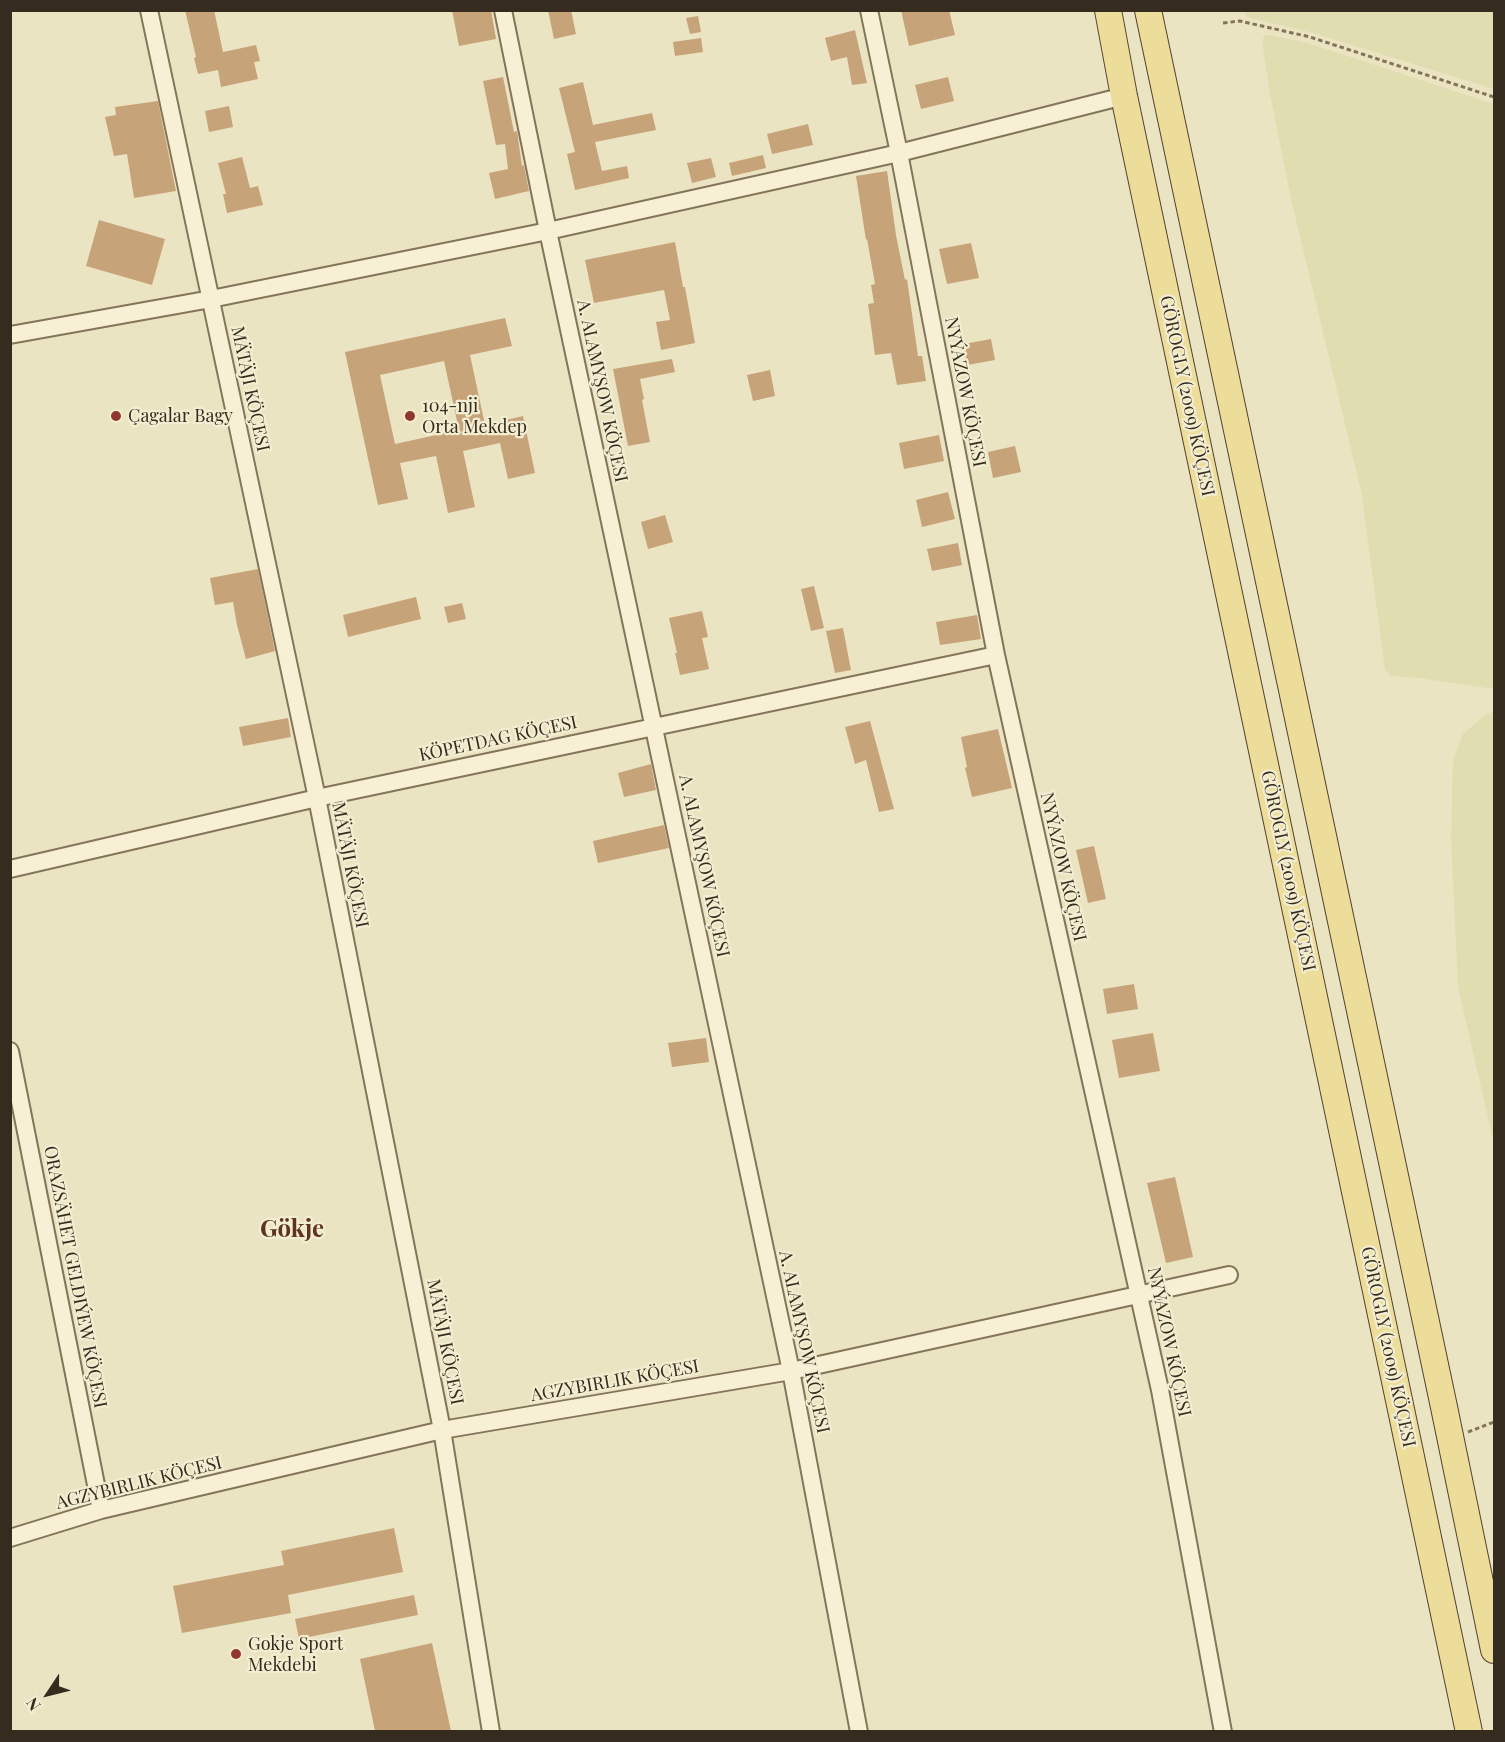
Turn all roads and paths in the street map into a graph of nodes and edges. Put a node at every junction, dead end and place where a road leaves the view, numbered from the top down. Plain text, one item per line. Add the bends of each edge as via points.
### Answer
1 (149, 10) edge
2 (503, 10) edge
3 (869, 10) edge
4 (1108, 10) edge
5 (1148, 10) edge
6 (1223, 22) dead end
7 (1124, 96) junction
8 (1494, 97) edge
9 (899, 153) junction
10 (548, 231) junction
11 (211, 299) junction
12 (10, 335) edge
13 (996, 655) junction
14 (654, 726) junction
15 (317, 798) junction
16 (10, 869) edge
17 (10, 1051) edge
18 (1229, 1275) dead end
19 (1140, 1295) junction
20 (791, 1371) junction
21 (1494, 1422) edge
22 (442, 1430) junction
23 (1451, 1438) junction
24 (100, 1510) junction
25 (10, 1538) edge
26 (1494, 1650) edge
27 (490, 1731) edge
28 (859, 1731) edge
29 (1223, 1731) edge
30 (1469, 1731) edge

1 - 11 street, MÄTÄJI KÖÇESI
2 - 10 street, A. ALAMYŞOW KÖÇESI
3 - 9 street, NYÝAZOW KÖÇESI
4 - 7 main road, GÖROGLY (2009) KÖÇESI
5 - 23 main road
6 - 8 path via 1240,21 1310,37
7 - 9 street
7 - 30 main road, GÖROGLY (2009) KÖÇESI
9 - 10 street
9 - 13 street, NYÝAZOW KÖÇESI
10 - 11 street
10 - 14 street, A. ALAMYŞOW KÖÇESI
11 - 12 street
11 - 15 street, MÄTÄJI KÖÇESI
13 - 14 street, KÖPETDAG KÖÇESI
13 - 19 street, NYÝAZOW KÖÇESI
14 - 15 street, KÖPETDAG KÖÇESI
14 - 20 street, A. ALAMYŞOW KÖÇESI
15 - 16 street, KÖPETDAG KÖÇESI
15 - 22 street, MÄTÄJI KÖÇESI
17 - 24 street, ORAZSÄHET GELDIÝEW KÖÇESI
18 - 19 street, AGZYBIRLIK KÖÇESI
19 - 20 street, AGZYBIRLIK KÖÇESI
19 - 29 street, NYÝAZOW KÖÇESI
20 - 22 street, AGZYBIRLIK KÖÇESI
20 - 28 street, A. ALAMYŞOW KÖÇESI
21 - 23 path
22 - 24 street, AGZYBIRLIK KÖÇESI
22 - 27 street, MÄTÄJI KÖÇESI
23 - 26 main road
24 - 25 street, AGZYBIRLIK KÖÇESI

